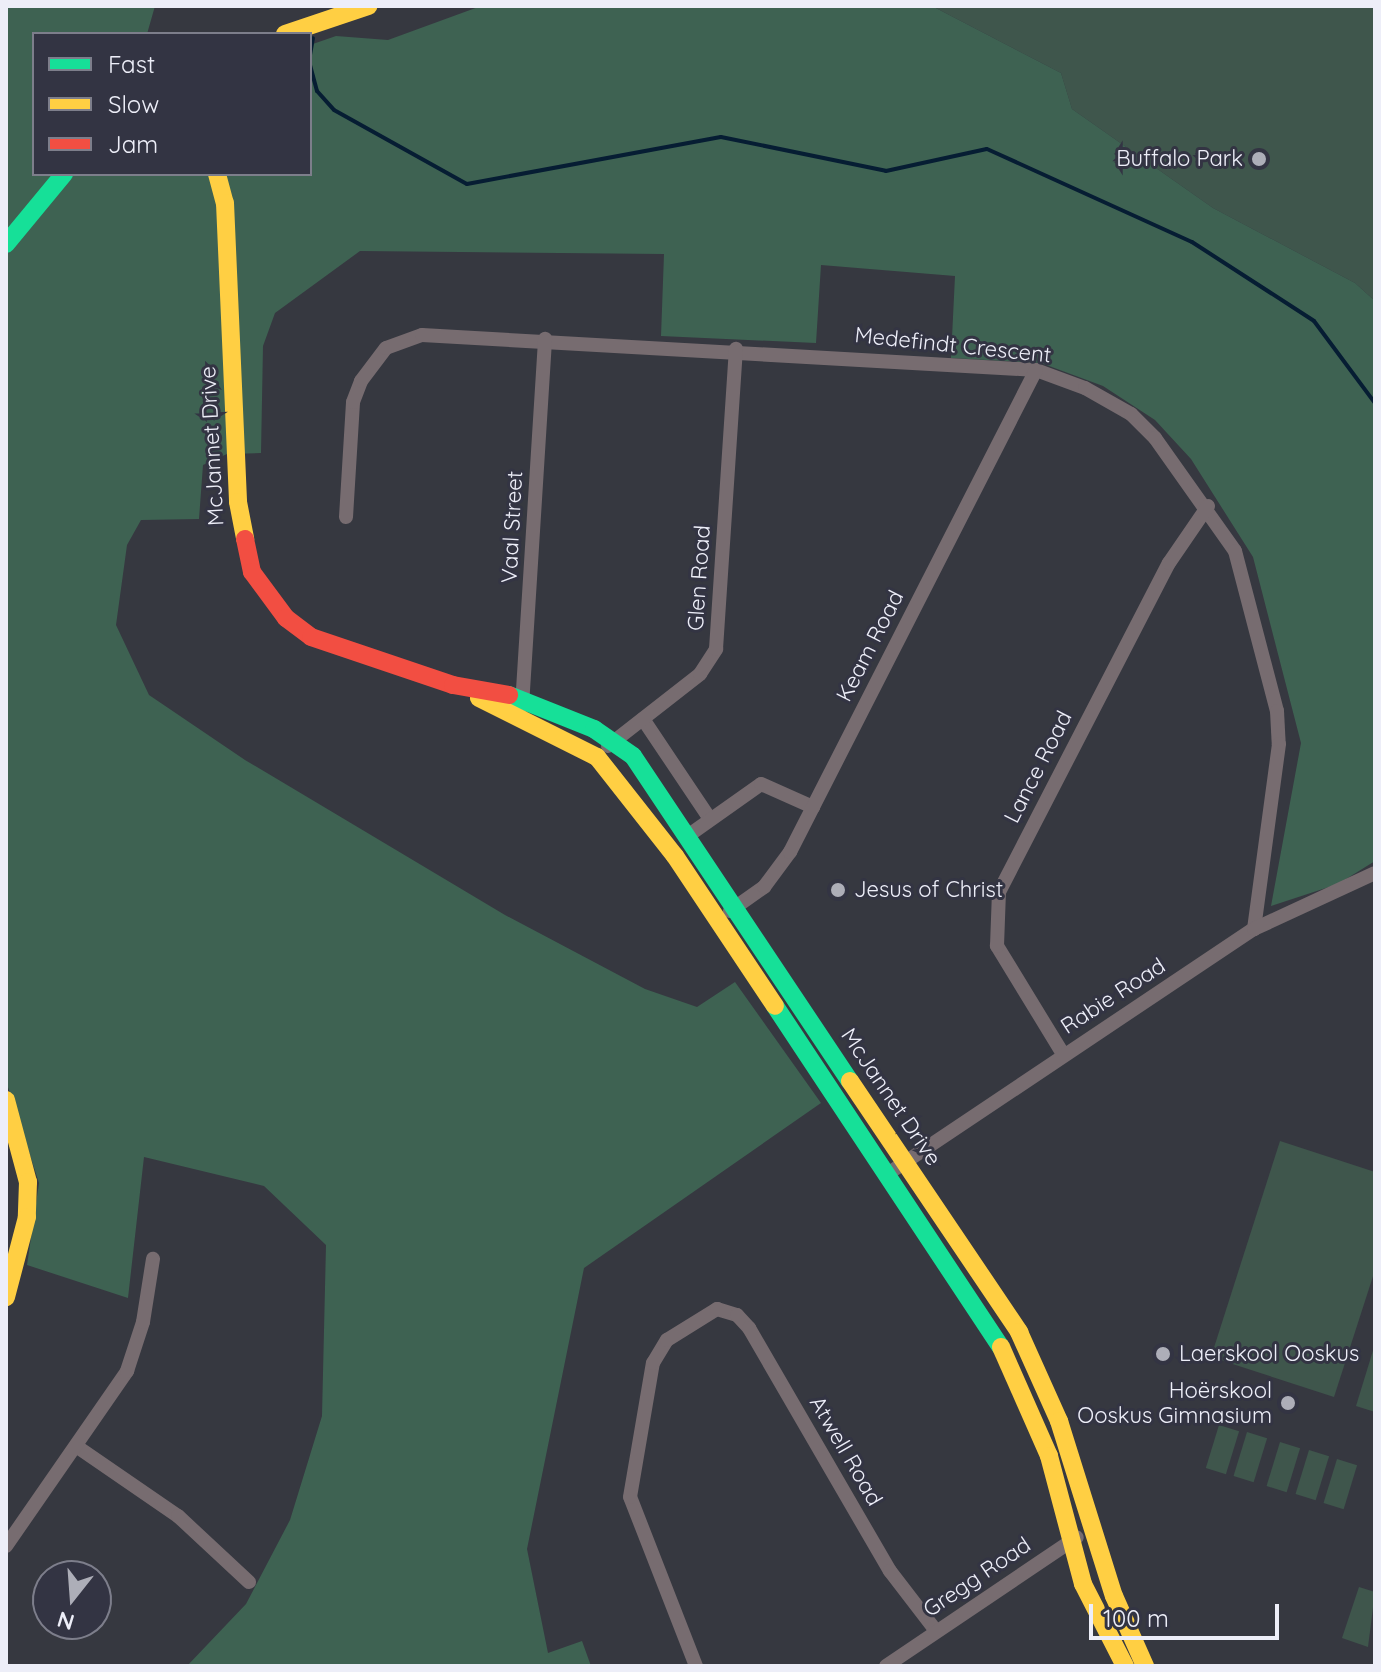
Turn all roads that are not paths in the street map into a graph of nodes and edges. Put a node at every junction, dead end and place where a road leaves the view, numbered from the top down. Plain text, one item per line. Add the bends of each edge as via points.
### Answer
1 (368, 6) edge
2 (340, 15) edge
3 (291, 32) edge
4 (62, 176) edge
5 (218, 176) edge
6 (6, 244) edge
7 (545, 339) junction
8 (736, 349) junction
9 (1036, 370) junction
10 (1208, 506) junction
11 (346, 517) dead end
12 (453, 685) junction
13 (523, 698) junction
14 (520, 717) junction
15 (643, 719) junction
16 (615, 740) junction
17 (597, 757) junction
18 (813, 807) junction
19 (710, 819) junction
20 (689, 835) junction
21 (1375, 873) edge
22 (736, 907) junction
23 (717, 920) junction
24 (1254, 929) junction
25 (1063, 1054) junction
26 (6, 1100) edge
27 (906, 1161) junction
28 (886, 1175) junction
29 (153, 1259) dead end
30 (6, 1297) edge
31 (76, 1446) junction
32 (1093, 1525) junction
33 (1070, 1542) junction
34 (6, 1546) edge
35 (249, 1582) dead end
36 (936, 1631) junction
37 (696, 1666) edge
38 (886, 1666) edge
39 (1125, 1666) edge
40 (1145, 1666) edge

1 - 2 street
2 - 3 street
4 - 6 street
5 - 12 street, McJannet Drive via 225,203 238,502 252,572 286,618 311,637
7 - 8 street, Medefindt Crescent
7 - 11 street, Medefindt Crescent via 422,335 386,348 353,402
7 - 13 street, Vaal Street
8 - 9 street, Medefindt Crescent
8 - 15 street, Glen Road via 716,649 700,674
9 - 10 street, Medefindt Crescent via 1131,414
9 - 18 street, Keam Road
10 - 24 street, Medefindt Crescent via 1235,551 1277,711 1279,744
10 - 25 street, Lance Road via 1156,588 999,892 997,946
12 - 13 street, McJannet Drive
12 - 14 street, McJannet Drive
13 - 14 street, Vaal Street
13 - 16 street, McJannet Drive
14 - 17 street, McJannet Drive
15 - 16 street, Glen Road
15 - 19 street
16 - 17 street, Glen Road
16 - 20 street, McJannet Drive via 657,787
17 - 23 street, McJannet Drive via 633,797
18 - 19 street via 761,784
18 - 22 street, Keam Road via 778,871
19 - 20 street
20 - 22 street, McJannet Drive
21 - 24 street, Rabie Road
22 - 23 street, Keam Road
22 - 27 street, McJannet Drive
23 - 28 street, McJannet Drive
24 - 25 street, Rabie Road
25 - 27 street, Rabie Road
26 - 30 street via 28,1182 22,1247
27 - 28 street, Rabie Road
27 - 32 street, McJannet Drive via 1019,1332 1059,1421
28 - 33 street, McJannet Drive via 1007,1356 1049,1456
29 - 31 street via 136,1350
31 - 34 street
31 - 35 street via 178,1516
32 - 33 street, Gregg Road
32 - 40 street, McJannet Drive
33 - 36 street, Gregg Road
33 - 39 street, McJannet Drive via 1083,1584
36 - 37 street, Atwell Road via 890,1571 743,1320 730,1310 710,1311 667,1340 653,1363 630,1497
36 - 38 street, Gregg Road

